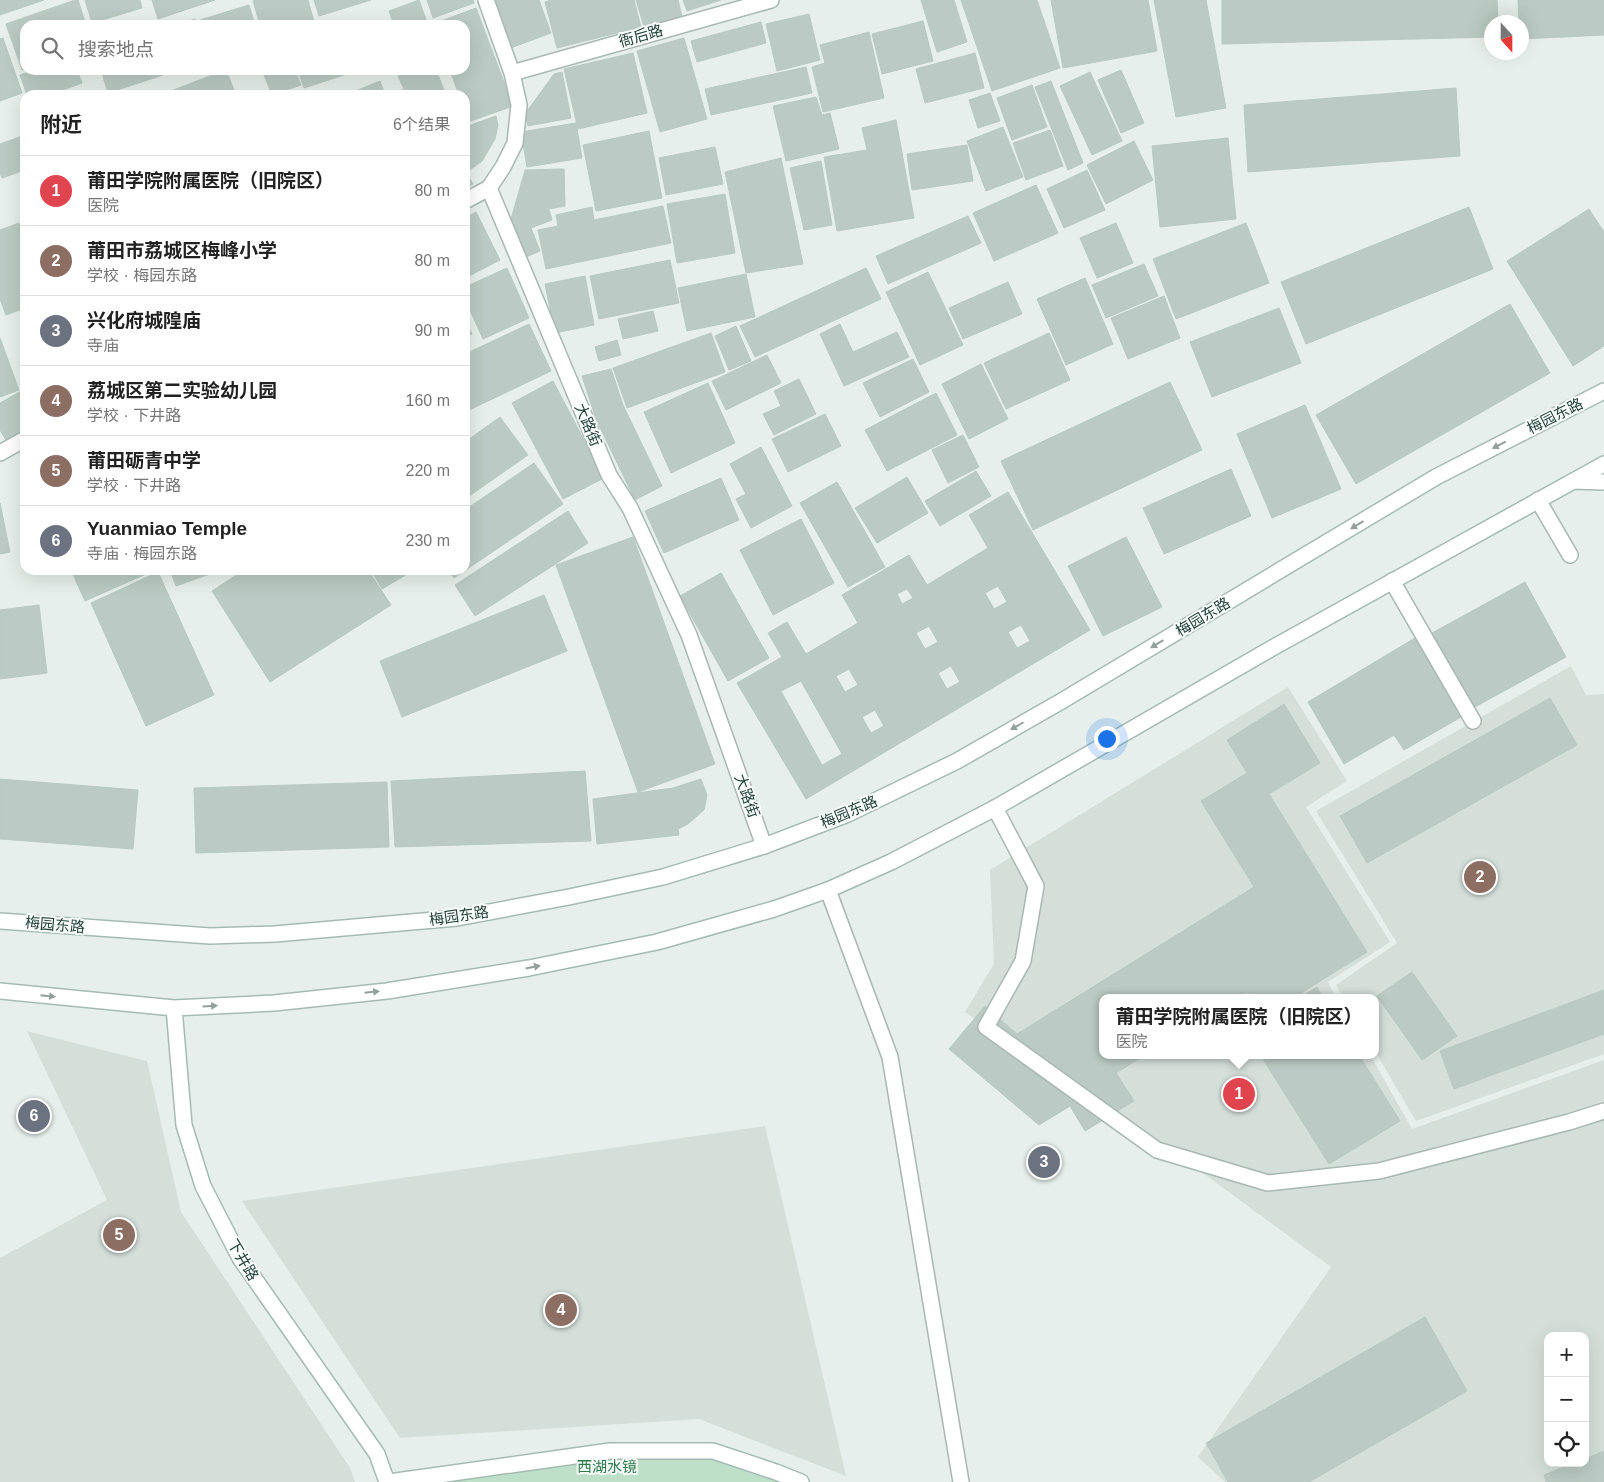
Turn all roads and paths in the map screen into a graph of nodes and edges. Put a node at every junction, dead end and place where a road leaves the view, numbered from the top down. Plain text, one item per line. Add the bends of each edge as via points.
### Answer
1 (486, 0) edge
2 (771, 0) edge
3 (512, 73) junction
4 (489, 188) junction
5 (470, 198) edge
6 (1604, 391) edge
7 (20, 442) edge
8 (0, 453) edge
9 (1604, 464) edge
10 (1571, 481) junction
11 (1604, 482) edge
12 (1538, 500) junction
13 (1570, 555) dead end
14 (1392, 581) junction
15 (1473, 721) dead end
16 (995, 808) junction
17 (764, 846) junction
18 (828, 890) junction
19 (0, 921) edge
20 (0, 991) edge
21 (174, 1008) junction
22 (1604, 1112) edge
23 (388, 1482) edge
24 (801, 1482) edge
25 (960, 1482) edge

1 - 3 main road
2 - 3 main road, 衙后路
3 - 4 main road via 519,105 515,143
4 - 5 main road
4 - 17 main road, 大路街 via 609,475 630,508 689,636
6 -> 17 main road, 梅园东路 via 1436,477 957,761 848,814
7 - 8 main road
9 - 10 main road
10 - 11 main road
10 - 12 main road
12 - 13 main road
12 - 14 main road
14 - 15 main road
14 - 16 main road
16 - 18 main road via 891,862
16 - 22 main road via 1036,886 1023,961 986,1027 1157,1150 1268,1183 1379,1171
17 - 19 main road, 梅园东路 via 663,877 457,918 274,934 210,936
21 -> 18 main road via 274,1003 387,991 529,968 657,942 774,910
18 - 25 main road via 890,1058
20 -> 21 main road
21 - 23 main road, 下井路 via 184,1125 203,1186 240,1258 377,1454
23 - 24 main road via 610,1451 713,1451

